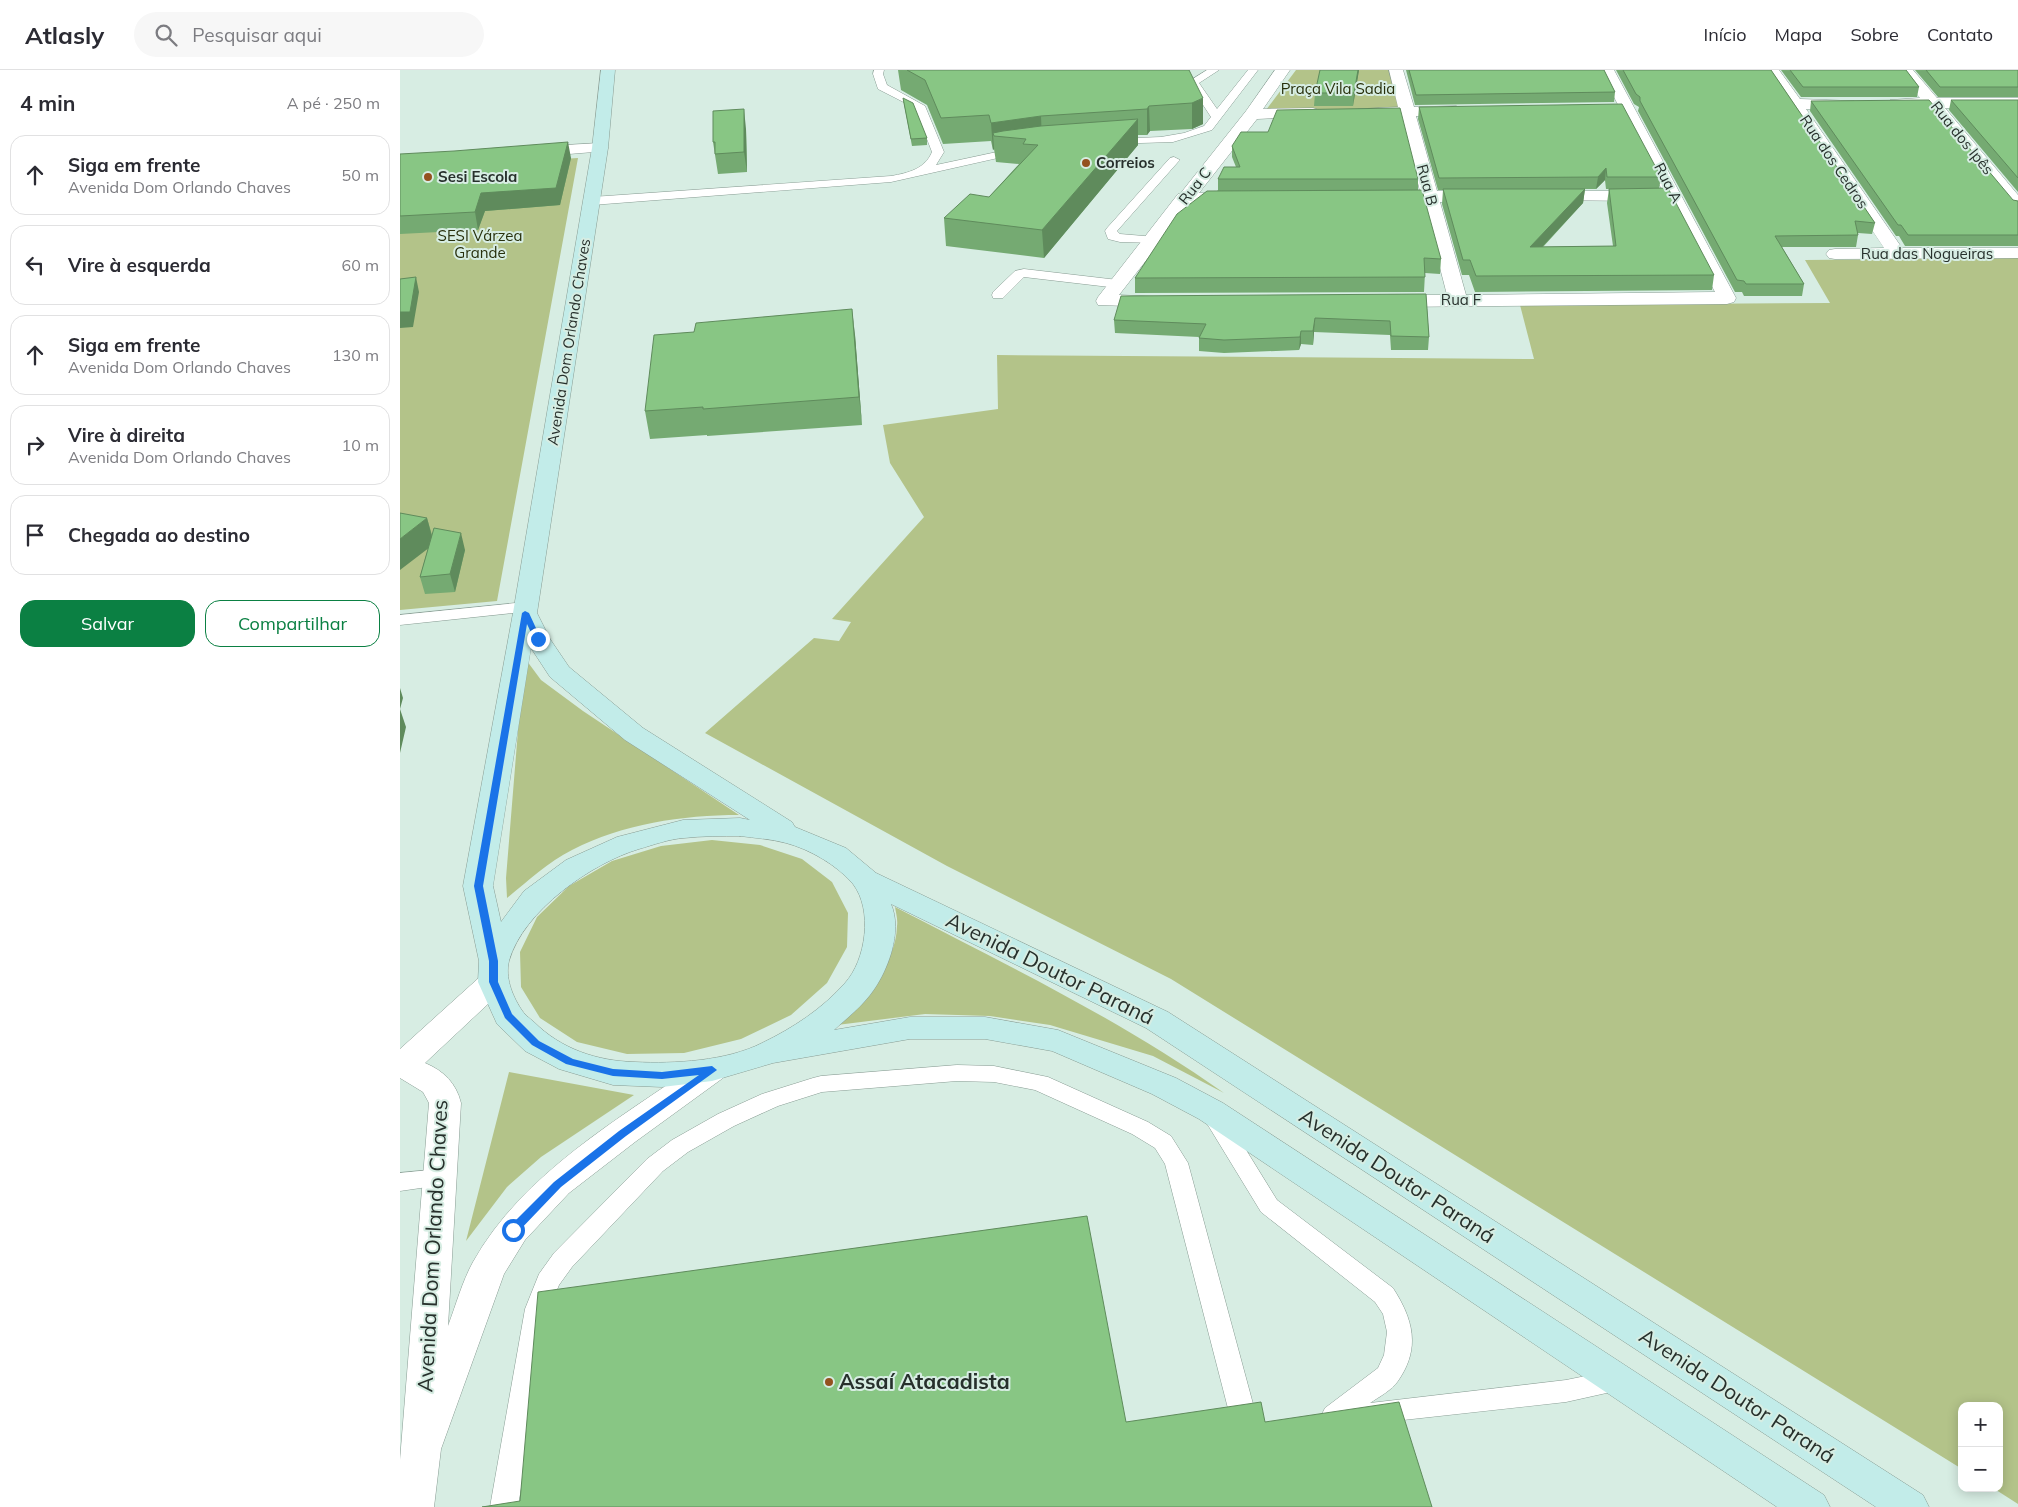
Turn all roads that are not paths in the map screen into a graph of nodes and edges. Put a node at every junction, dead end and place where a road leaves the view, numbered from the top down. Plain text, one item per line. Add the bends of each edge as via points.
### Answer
1 (608, 70) edge
2 (880, 70) edge
3 (1214, 70) edge
4 (1254, 70) edge
5 (1283, 70) edge
6 (1396, 70) edge
7 (1608, 70) edge
8 (1772, 70) edge
9 (1905, 70) edge
10 (1884, 103) edge
11 (1933, 103) junction
12 (2018, 103) edge
13 (1794, 104) junction
14 (1864, 104) edge
15 (1630, 109) junction
16 (1610, 110) edge
17 (1475, 111) edge
18 (1350, 112) edge
19 (1408, 112) junction
20 (1330, 113) edge
21 (1252, 114) junction
22 (1217, 117) junction
23 (1100, 143) edge
24 (600, 148) junction
25 (1032, 148) edge
26 (514, 153) edge
27 (1174, 160) dead end
28 (921, 171) junction
29 (1430, 196) junction
30 (1498, 196) edge
31 (1528, 196) edge
32 (1675, 196) junction
33 (1371, 197) edge
34 (1184, 198) junction
35 (1253, 198) edge
36 (592, 201) junction
37 (2018, 206) edge
38 (1152, 240) junction
39 (2018, 253) edge
40 (1835, 254) dead end
41 (1896, 254) junction
42 (1118, 284) junction
43 (998, 295) dead end
44 (1727, 298) joint
45 (1174, 301) edge
46 (1370, 301) edge
47 (1458, 301) junction
48 (526, 610) junction
49 (400, 620) edge
50 (793, 835) junction
51 (866, 880) junction
52 (494, 971) junction
53 (772, 1052) junction
54 (401, 1066) edge
55 (712, 1070) junction
56 (1211, 1111) junction
57 (440, 1178) junction
58 (400, 1182) edge
59 (1620, 1380) junction
60 (1275, 1422) edge
61 (421, 1449) junction
62 (414, 1507) edge
63 (504, 1507) edge
64 (1810, 1507) edge
65 (1909, 1507) edge

1 - 24 main road, Avenida Dom Orlando Chaves
2 - 28 lane via 882,87 920,106 938,152 931,165
3 - 22 lane via 1193,82
4 - 22 lane
5 - 21 street, Rua C
6 - 19 street, Rua B
7 - 15 street, Rua A
8 - 13 street, Rua dos Cedros
9 - 11 street, Rua dos Ipês
10 - 11 street
11 - 12 street
11 - 37 street, Rua dos Ipês
13 - 14 street
13 - 41 street, Rua dos Cedros
15 - 16 street
15 - 32 street, Rua A
17 - 19 street
18 - 19 street
19 - 29 street, Rua B
20 - 21 street
21 - 34 street, Rua C
22 - 23 lane via 1208,128 1186,137
24 - 26 street
24 - 36 main road, Avenida Dom Orlando Chaves
25 - 28 lane
27 - 38 lane via 1110,230 1112,236 1120,238
28 - 36 lane via 891,179
29 - 30 street
29 - 33 street
29 - 47 street, Rua B
31 - 32 street
32 - 44 street, Rua A
34 - 35 street
34 - 38 street, Rua C
36 - 48 main road, Avenida Dom Orlando Chaves
38 - 42 street, Rua C
39 - 41 street, Rua das Nogueiras
40 - 41 street, Rua das Nogueiras
42 - 43 lane via 1024,273
42 - 45 street, Rua C via 1106,301
44 - 47 street, Rua F
46 - 47 street, Rua F
48 - 49 lane
48 - 50 main road via 538,639 559,672 574,685 634,734
48 - 52 main road, Avenida Dom Orlando Chaves via 478,886
50 - 51 main road via 836,854
50 - 52 main road via 740,826 683,830 627,843 576,866 534,898 506,936
51 - 53 main road via 880,913 878,950 859,988 822,1023
51 - 65 main road, Avenida Doutor Paraná via 1157,1020
52 - 54 street
52 - 55 main road, Avenida Dom Orlando Chaves via 508,1016 536,1043 570,1061 613,1073 662,1075
53 - 55 main road, Avenida Dom Orlando Chaves
53 - 56 main road via 910,1028 985,1028 1058,1041 1164,1086
54 - 57 street, Avenida Dom Orlando Chaves via 429,1079 443,1092
55 - 61 street, Avenida Dom Orlando Chaves via 557,1184 513,1230 487,1270
56 - 59 main road
56 - 59 lane via 1268,1206 1384,1295 1395,1312 1400,1332 1397,1355 1388,1375 1324,1417 1503,1400
57 - 58 lane
57 - 61 street, Avenida Dom Orlando Chaves
59 - 64 main road
60 - 63 lane via 1245,1424 1176,1163 1163,1142 1140,1128 1040,1083 994,1074 957,1073 821,1084 770,1100 680,1146 655,1165 563,1260 548,1281 537,1309
61 - 62 street, Avenida Dom Orlando Chaves

